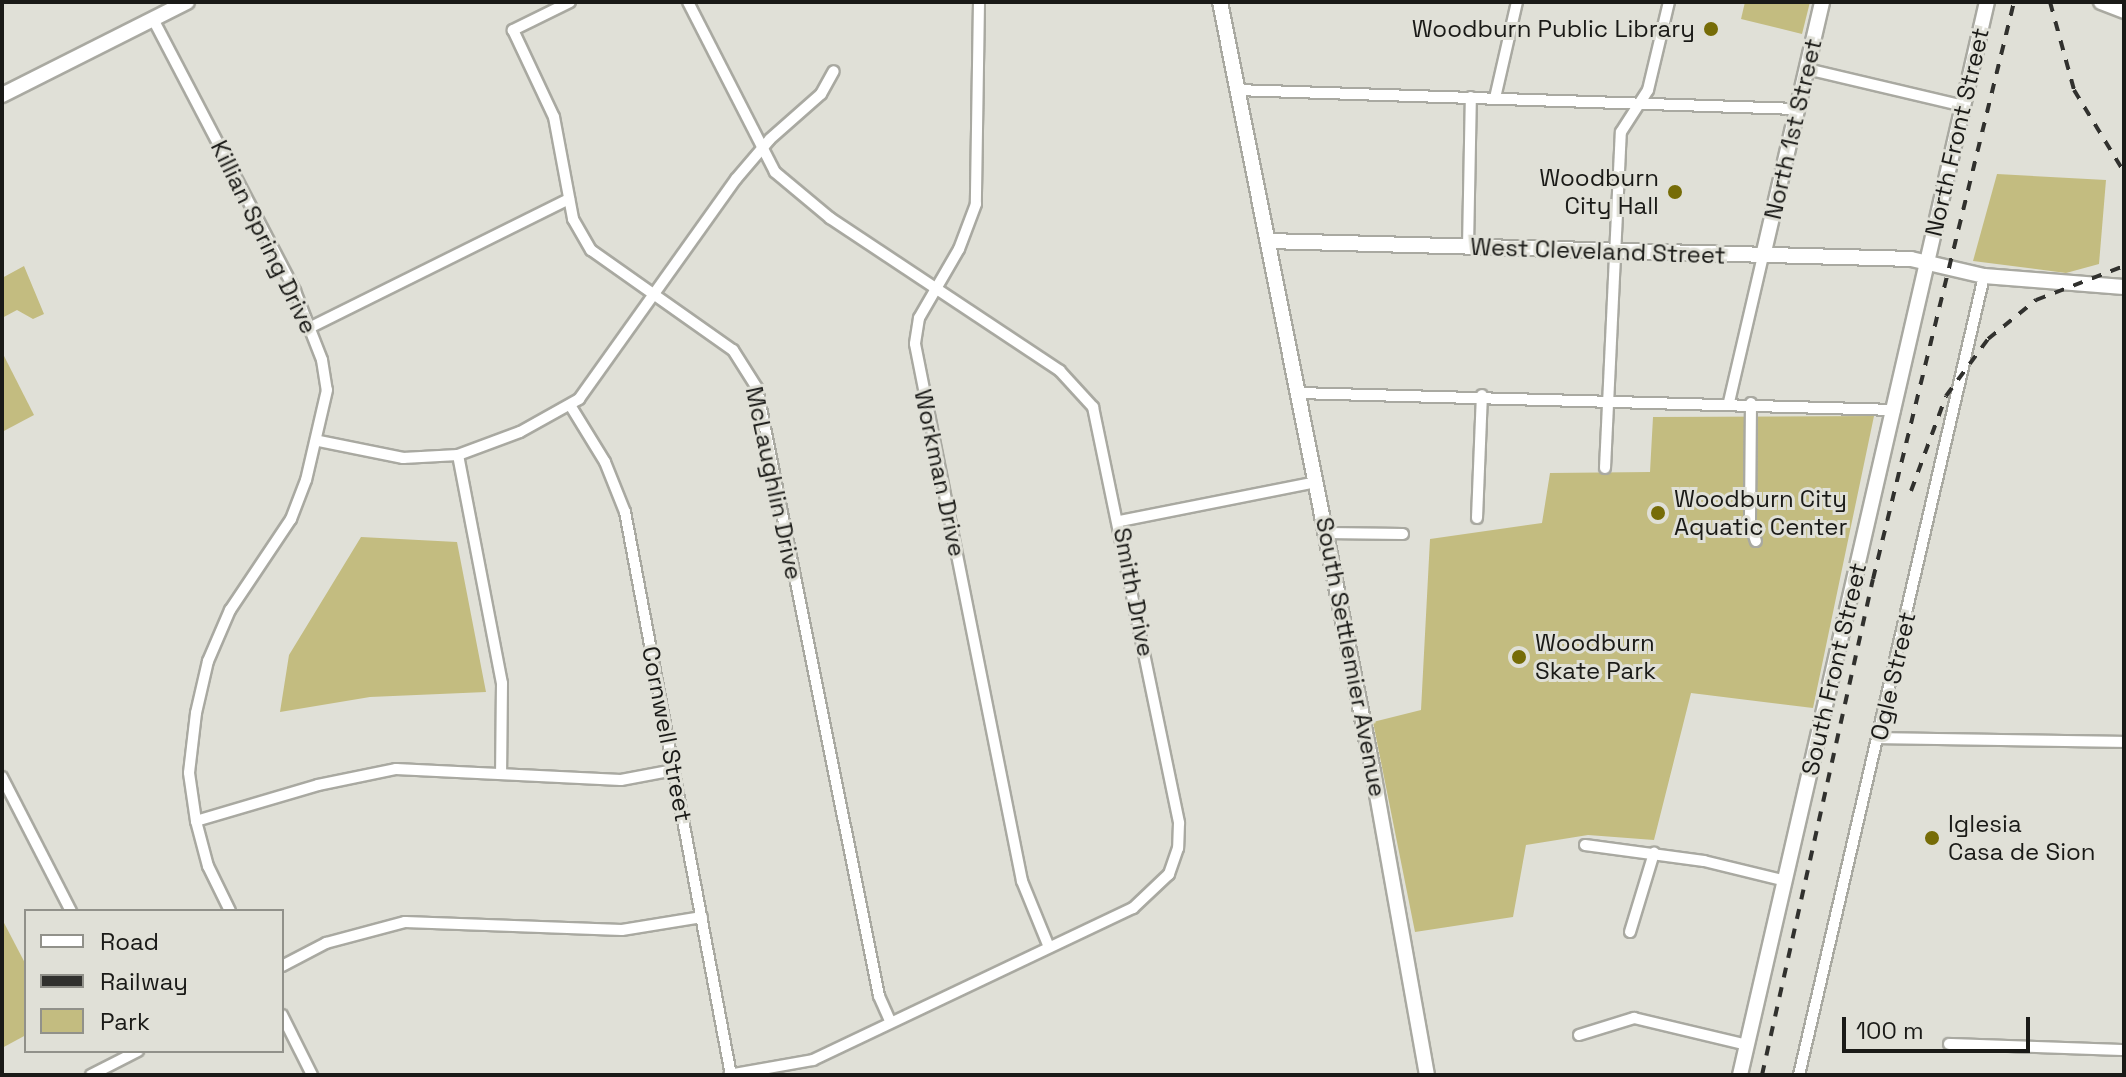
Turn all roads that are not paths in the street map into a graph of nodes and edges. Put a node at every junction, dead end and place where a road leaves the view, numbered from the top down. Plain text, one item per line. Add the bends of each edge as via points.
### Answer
1 (187, 2) edge
2 (570, 2) edge
3 (688, 2) edge
4 (979, 2) edge
5 (1220, 2) edge
6 (1517, 2) edge
7 (1669, 2) edge
8 (1822, 2) edge
9 (1987, 2) edge
10 (2101, 2) edge
11 (2124, 11) edge
12 (153, 19) junction
13 (1807, 69) junction
14 (834, 71) dead end
15 (1236, 90) junction
16 (2, 95) edge
17 (1471, 97) junction
18 (1495, 98) junction
19 (1639, 102) junction
20 (1963, 106) junction
21 (1798, 109) junction
22 (760, 150) junction
23 (569, 199) junction
24 (1268, 241) junction
25 (1468, 247) junction
26 (1615, 251) junction
27 (1763, 256) junction
28 (1928, 263) junction
29 (1984, 276) junction
30 (936, 287) junction
31 (2124, 287) edge
32 (656, 297) junction
33 (311, 327) junction
34 (1298, 393) junction
35 (1482, 395) junction
36 (1610, 400) junction
37 (1729, 402) junction
38 (1751, 403) junction
39 (570, 405) junction
40 (1895, 410) junction
41 (319, 441) junction
42 (458, 455) junction
43 (1605, 468) dead end
44 (1317, 482) junction
45 (1477, 518) dead end
46 (1120, 521) junction
47 (1326, 533) junction
48 (1403, 534) dead end
49 (1756, 541) dead end
50 (1878, 738) junction
51 (2124, 742) edge
52 (674, 770) junction
53 (501, 772) junction
54 (2, 777) edge
55 (196, 821) junction
56 (1585, 845) dead end
57 (1654, 853) junction
58 (1786, 881) junction
59 (70, 909) edge
60 (229, 909) edge
61 (702, 917) junction
62 (1630, 932) dead end
63 (1049, 947) junction
64 (284, 965) edge
65 (284, 1019) edge
66 (890, 1021) junction
67 (1579, 1035) dead end
68 (1949, 1044) dead end
69 (1747, 1045) junction
70 (2124, 1050) edge
71 (134, 1053) edge
72 (91, 1075) edge
73 (312, 1075) edge
74 (730, 1075) edge
75 (1427, 1075) edge
76 (1740, 1075) edge
77 (1799, 1075) edge

1 - 12 main road
2 - 23 street, McLaughlin Drive via 513,30 554,117
3 - 22 street, Smith Drive
4 - 30 street, Workman Drive via 979,188 966,234
5 - 15 main road, South Settlemier Avenue
6 - 18 street
7 - 19 street via 1649,85
8 - 13 main road, North 1st Street
9 - 20 main road, North Front Street
10 - 11 main road
12 - 16 main road
12 - 33 street, Killian Spring Drive
13 - 20 street
13 - 21 main road, North 1st Street
14 - 22 street via 821,94
15 - 17 street
15 - 24 main road, South Settlemier Avenue
17 - 18 street
17 - 25 street
18 - 19 street
19 - 21 street
19 - 26 street via 1621,132
20 - 28 main road, North Front Street
21 - 27 main road, North 1st Street
22 - 30 street, Smith Drive via 803,198
22 - 32 street
23 - 32 street, McLaughlin Drive via 591,250
23 - 33 street
24 - 25 main road, West Cleveland Street
24 - 34 main road, South Settlemier Avenue
25 - 26 main road, West Cleveland Street
26 - 27 main road, West Cleveland Street
26 - 36 street
27 - 28 main road, West Cleveland Street
27 - 37 street
28 - 29 main road, West Cleveland Street
28 - 40 main road, South Front Street
29 - 31 main road, West Cleveland Street
29 - 50 street, Ogle Street
30 - 46 street, Smith Drive via 1060,371 1087,398 1100,424
30 - 63 street, Workman Drive via 919,318 916,355 1020,873
32 - 39 street via 593,386
32 - 66 street, McLaughlin Drive via 733,350 757,388 879,996
33 - 41 street, Killian Spring Drive via 327,390
34 - 35 street
34 - 44 main road, South Settlemier Avenue
35 - 36 street
35 - 45 street
36 - 37 street
36 - 43 street
37 - 38 street
38 - 40 street
38 - 49 street via 1750,523
39 - 42 street via 520,432
39 - 52 street, Cornwell Street via 605,462 625,512
40 - 58 main road, South Front Street
41 - 42 street via 403,458
41 - 55 street, Killian Spring Drive via 291,519 230,610 208,661 189,773
42 - 53 street via 502,683
44 - 46 street
44 - 47 main road, South Settlemier Avenue
46 - 63 street, Smith Drive via 1177,808 1178,848 1169,874 1144,901
47 - 48 street
47 - 75 main road, South Settlemier Avenue
50 - 51 street
50 - 77 street, Ogle Street
52 - 53 street via 621,780
52 - 61 street, Cornwell Street
53 - 55 street via 396,769 358,775
54 - 59 street
55 - 60 street, Killian Spring Drive via 208,866
56 - 57 street
57 - 58 street
57 - 62 street
58 - 69 main road, South Front Street
61 - 64 street via 622,930 405,922 326,943
61 - 74 street, Cornwell Street
63 - 66 street, Smith Drive
65 - 73 street
66 - 74 street, Smith Drive via 813,1060
67 - 69 street via 1634,1018
68 - 70 street
69 - 76 main road, South Front Street
71 - 72 street

